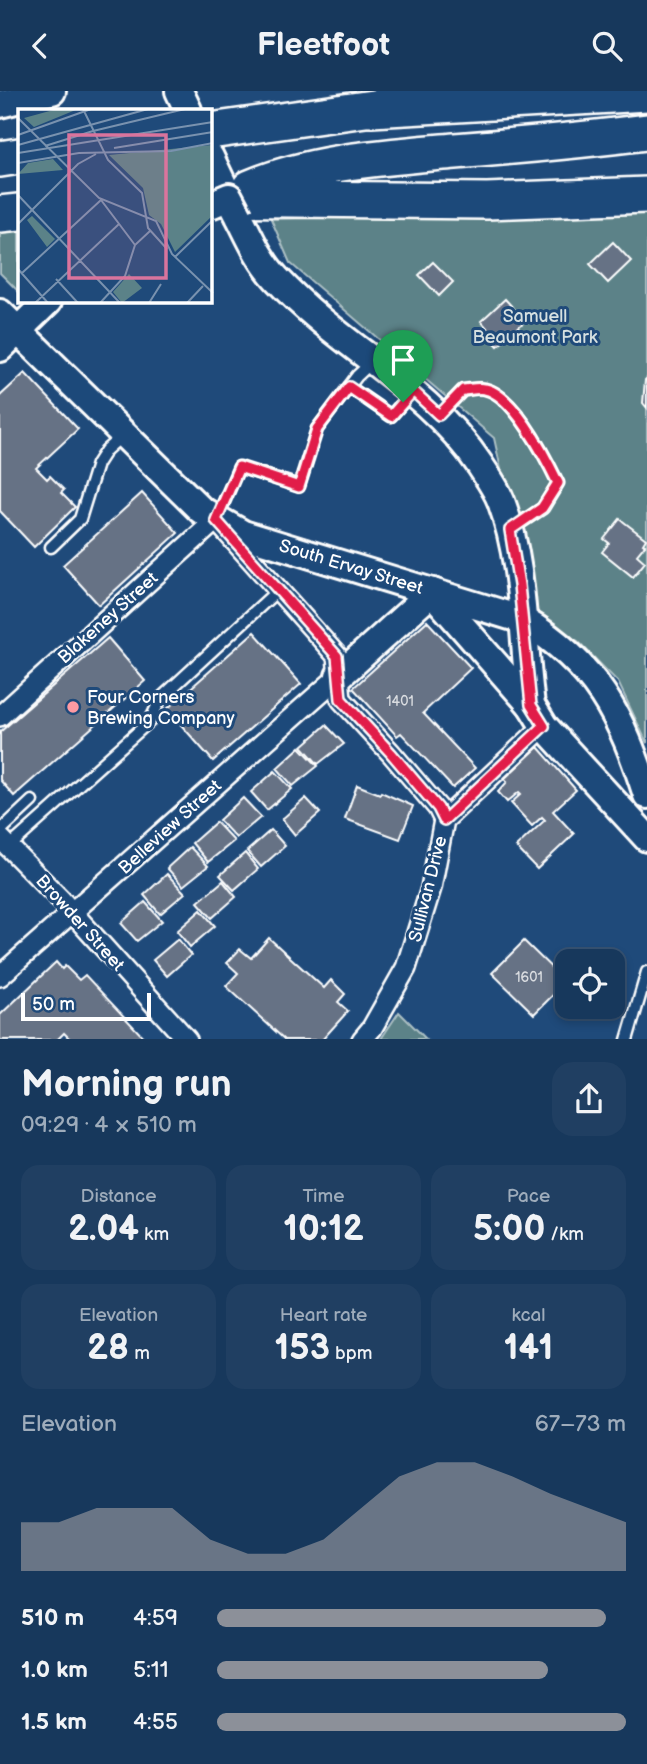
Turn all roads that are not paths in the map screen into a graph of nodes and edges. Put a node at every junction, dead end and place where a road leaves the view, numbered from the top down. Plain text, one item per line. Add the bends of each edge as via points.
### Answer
1 (52, 91) edge
2 (474, 91) edge
3 (647, 93) edge
4 (0, 104) edge
5 (371, 109) junction
6 (212, 110) edge
7 (647, 132) edge
8 (18, 156) edge
9 (0, 159) edge
10 (212, 165) edge
11 (647, 181) edge
12 (647, 195) edge
13 (603, 198) junction
14 (222, 204) edge
15 (18, 212) edge
16 (0, 215) edge
17 (45, 303) edge
18 (6, 331) edge
19 (373, 361) junction
20 (349, 387) junction
21 (413, 391) junction
22 (439, 415) junction
23 (124, 435) junction
24 (216, 520) junction
25 (510, 530) junction
26 (51, 547) dead end
27 (278, 590) junction
28 (432, 592) junction
29 (523, 620) junction
30 (340, 676) junction
31 (0, 716) edge
32 (538, 716) junction
33 (647, 795) edge
34 (32, 801) dead end
35 (444, 820) junction
36 (647, 838) edge
37 (3, 839) edge
38 (73, 912) junction
39 (647, 972) edge
40 (0, 976) edge
41 (187, 1039) edge
42 (362, 1039) edge
43 (627, 1039) edge

1 - 4 main road
2 - 5 highway
3 - 5 highway
5 - 6 highway
7 - 14 highway via 362,160 302,171
8 - 9 highway
10 - 14 main road
11 - 13 highway
12 - 13 highway
13 - 14 highway
14 - 19 main road via 276,279
15 - 16 highway
17 - 18 main road
18 - 23 main road, South Ervay Street
19 - 20 lane
19 - 21 main road
20 - 21 lane via 391,416
20 - 24 lane via 317,429 299,487 239,467
21 - 22 main road
22 - 25 main road via 486,474
22 - 25 lane via 463,390 484,388 513,409 545,456 558,483 542,508
23 - 24 main road, South Ervay Street
23 - 26 lane via 97,464 80,519
24 - 27 street
24 - 28 main road, South Ervay Street via 243,534
24 - 31 street, Blakeney Street
25 - 29 main road
27 - 30 street via 337,656
27 - 37 lane via 161,698 150,721
28 - 29 main road, South Ervay Street
28 - 30 main road
28 - 32 main road
29 - 32 main road
29 - 33 main road, South Ervay Street via 578,661 608,701 633,751
30 - 35 street via 341,699
30 - 38 street, Belleview Street
32 - 35 street, Sullivan Drive
32 - 36 main road
34 - 37 lane
35 - 42 street, Sullivan Drive via 431,888 406,968
37 - 38 street, Browder Street
38 - 40 street, Belleview Street
38 - 41 street, Browder Street
39 - 43 lane

